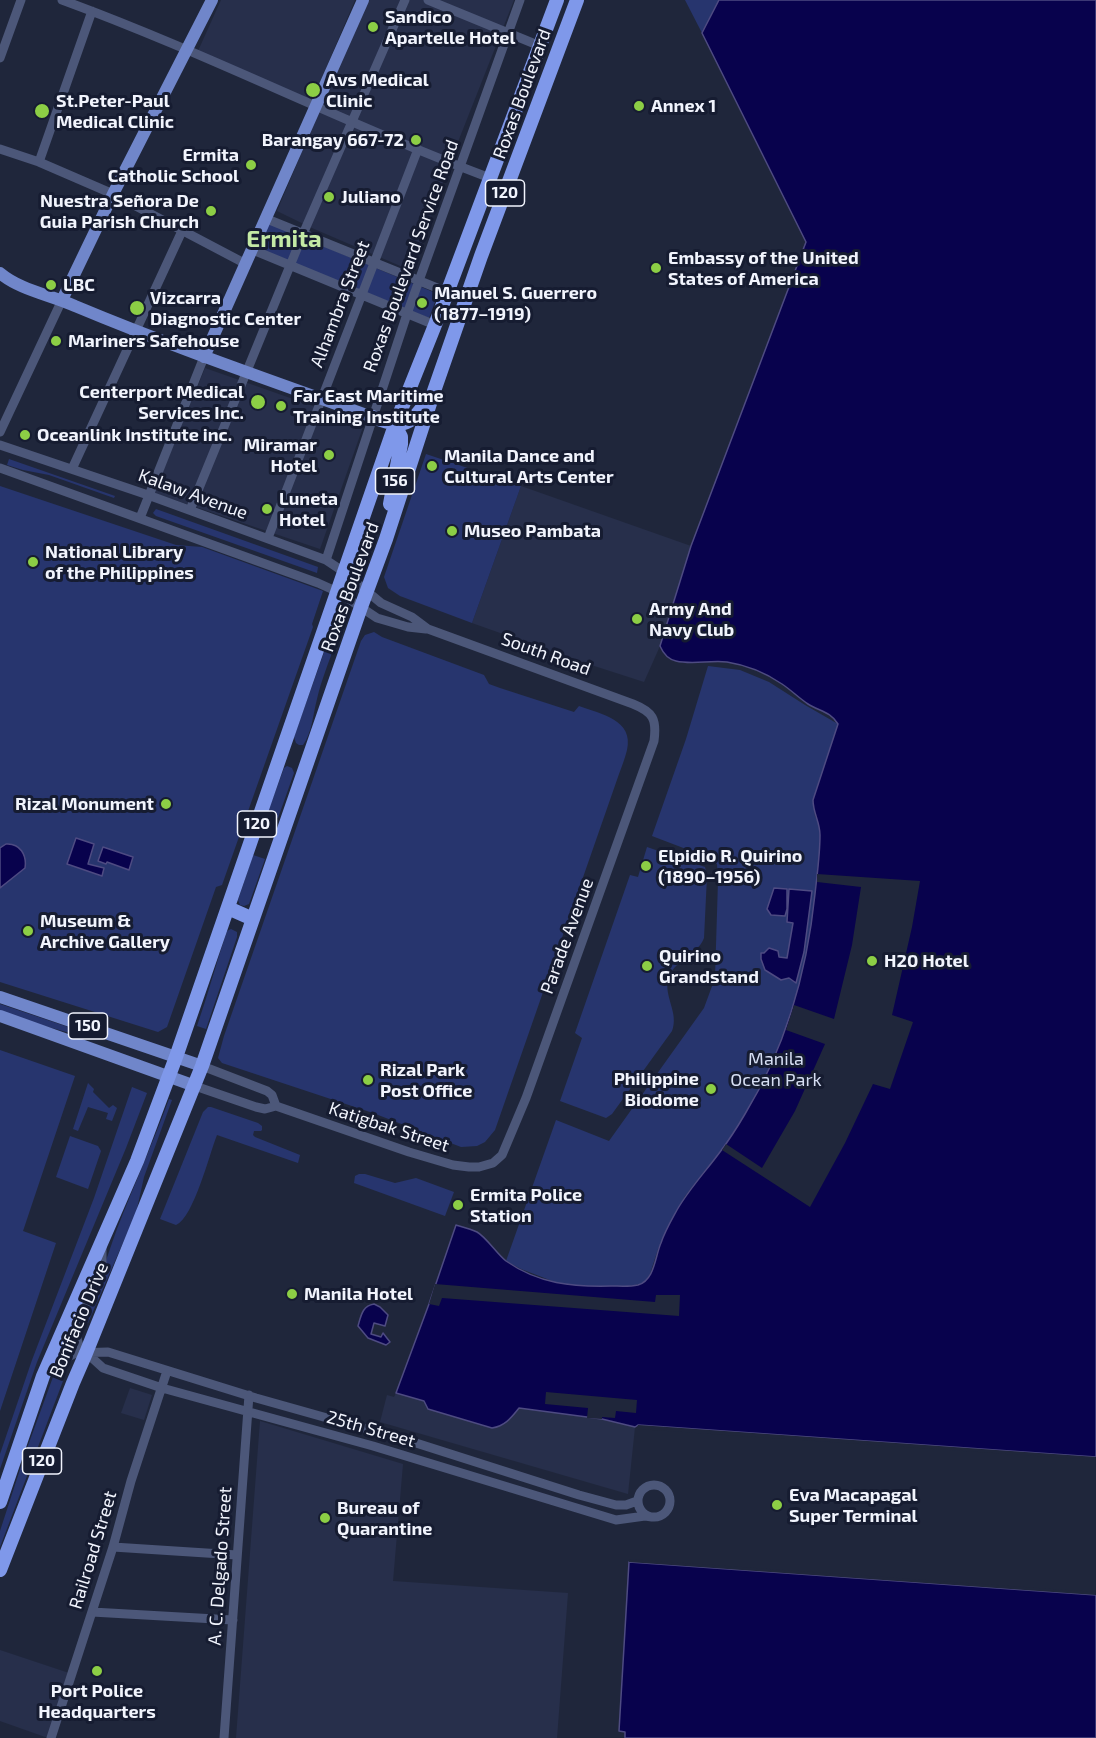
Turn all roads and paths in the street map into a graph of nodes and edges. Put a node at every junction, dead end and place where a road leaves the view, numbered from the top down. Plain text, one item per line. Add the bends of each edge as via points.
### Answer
1 (21, 0) edge
2 (62, 0) edge
3 (212, 0) edge
4 (363, 0) edge
5 (405, 0) edge
6 (428, 0) edge
7 (520, 0) edge
8 (557, 0) edge
9 (577, 0) edge
10 (92, 11) junction
11 (507, 34) junction
12 (540, 46) junction
13 (187, 51) junction
14 (0, 58) edge
15 (316, 107) junction
16 (352, 122) junction
17 (0, 149) edge
18 (418, 149) junction
19 (39, 162) junction
20 (460, 166) junction
21 (490, 178) junction
22 (113, 194) junction
23 (267, 219) junction
24 (182, 231) junction
25 (303, 234) junction
26 (253, 250) junction
27 (374, 262) junction
28 (246, 264) junction
29 (291, 266) junction
30 (2, 279) edge
31 (420, 280) junction
32 (447, 292) junction
33 (361, 295) junction
34 (62, 300) junction
35 (407, 314) junction
36 (435, 325) junction
37 (134, 331) junction
38 (204, 357) junction
39 (247, 373) junction
40 (434, 390) junction
41 (322, 399) junction
42 (372, 417) junction
43 (395, 425) junction
44 (0, 432) edge
45 (0, 445) edge
46 (0, 468) edge
47 (72, 469) junction
48 (148, 495) junction
49 (190, 510) junction
50 (140, 518) junction
51 (268, 538) junction
52 (386, 539) junction
53 (326, 560) junction
54 (344, 572) junction
55 (367, 591) junction
56 (338, 592) junction
57 (361, 608) junction
58 (428, 629) junction
59 (651, 714) joint
60 (284, 747) junction
61 (309, 756) junction
62 (228, 908) junction
63 (253, 918) junction
64 (0, 996) edge
65 (0, 1016) edge
66 (95, 1029) junction
67 (90, 1048) junction
68 (176, 1057) junction
69 (202, 1066) junction
70 (169, 1077) junction
71 (195, 1086) junction
72 (276, 1106) junction
73 (493, 1163) joint
74 (103, 1239) junction
75 (86, 1353) junction
76 (167, 1371) junction
77 (43, 1376) junction
78 (162, 1388) junction
79 (249, 1395) junction
80 (248, 1412) junction
81 (361, 1428) junction
82 (357, 1442) junction
83 (0, 1502) edge
84 (637, 1502) junction
85 (652, 1517) junction
86 (113, 1547) junction
87 (237, 1555) junction
88 (0, 1570) edge
89 (92, 1612) junction
90 (233, 1620) junction
91 (51, 1738) edge
92 (224, 1738) edge

1 - 14 street
2 - 10 street
3 - 13 main road
4 - 15 main road
5 - 16 street
6 - 11 street
7 - 11 street, Roxas Boulevard Service Road
8 - 12 highway, Roxas Boulevard / 120
9 - 40 highway, Roxas Boulevard / 120
10 - 13 street
10 - 19 street
11 - 12 street
11 - 20 street, Roxas Boulevard Service Road
12 - 21 highway, Roxas Boulevard / 120
13 - 15 street
13 - 22 main road
15 - 16 street
15 - 23 main road
16 - 18 street
16 - 25 street
17 - 19 street
18 - 20 street
18 - 27 street, Alhambra Street
19 - 22 street
20 - 21 street
20 - 31 street, Roxas Boulevard Service Road
21 - 32 highway, Roxas Boulevard / 120
22 - 24 street
22 - 34 main road
23 - 25 street
23 - 26 main road
24 - 28 street
24 - 37 street
25 - 27 street
25 - 29 street
26 - 28 main road
26 - 29 street
27 - 31 street
27 - 33 street, Alhambra Street
28 - 38 main road
29 - 33 street
29 - 39 street
30 - 34 main road
31 - 32 street
31 - 35 street, Roxas Boulevard Service Road
32 - 36 highway, Roxas Boulevard / 120
33 - 35 street
33 - 41 street, Alhambra Street
34 - 37 main road
34 - 44 street
35 - 36 street
35 - 42 street, Roxas Boulevard Service Road
36 - 43 highway, Roxas Boulevard / 120
37 - 38 main road
37 - 47 street
38 - 39 main road
38 - 48 street
39 - 41 main road
39 - 49 street
40 - 43 highway via 414,417
40 - 52 highway, Roxas Boulevard / 120
41 - 42 main road
41 - 51 street, Alhambra Street
42 - 43 highway
42 - 53 street, Roxas Boulevard Service Road
43 - 52 highway, 156 via 401,444
43 - 54 highway, Roxas Boulevard / 120
45 - 47 street, Kalaw Avenue
46 - 50 street
47 - 48 street, Kalaw Avenue
48 - 49 street, Kalaw Avenue
48 - 50 street
49 - 51 street, Kalaw Avenue
50 - 56 street
51 - 53 street, Kalaw Avenue
52 - 55 highway, Roxas Boulevard / 120
53 - 54 street, Kalaw Avenue
54 - 55 street, Kalaw Avenue
54 - 56 highway, Roxas Boulevard / 120
55 - 57 highway, Roxas Boulevard / 120
55 - 58 street, South Road
56 - 57 street
56 - 60 highway, Roxas Boulevard / 120
57 - 58 street, South Road via 377,618
57 - 61 highway, Roxas Boulevard / 120
58 - 59 street, South Road
59 - 73 street, Parade Avenue via 656,731 654,741 526,1098 508,1144
60 - 61 highway
60 - 62 highway, Roxas Boulevard / 120
61 - 63 highway, Roxas Boulevard / 120
62 - 63 highway
62 - 68 highway, Roxas Boulevard / 120
63 - 69 highway, Roxas Boulevard / 120
64 - 66 main road, 150
65 - 67 main road, 150
66 - 67 main road
66 - 68 main road, 150
67 - 70 main road, 150
68 - 69 main road, 150
68 - 70 highway, Roxas Boulevard / 120
69 - 71 highway, Roxas Boulevard / 120
69 - 72 street, Katigbak Street via 267,1091
70 - 71 main road, 150
70 - 74 highway, Bonifacio Drive / 120
71 - 72 street, Katigbak Street via 256,1107
71 - 75 highway, Bonifacio Drive / 120
72 - 73 street, Katigbak Street via 453,1165 479,1167
74 - 75 street via 102,1262 75,1331
74 - 77 highway, Bonifacio Drive / 120
75 - 76 street, 25th Street via 108,1352
75 - 77 street, 25th Street via 69,1356
75 - 78 street, 25th Street via 103,1368
75 - 88 highway, Bonifacio Drive / 120
76 - 78 street, Railroad Street
76 - 79 street, 25th Street
77 - 83 highway, Bonifacio Drive / 120
78 - 80 street, 25th Street
78 - 86 street, Railroad Street
79 - 80 street, A. C. Delgado Street
79 - 81 street, 25th Street
80 - 82 street, 25th Street
80 - 87 street, A. C. Delgado Street
81 - 82 street
81 - 84 street, 25th Street via 616,1505
82 - 85 street, 25th Street via 616,1520
84 - 85 street via 640,1510
84 - 85 street via 638,1494 646,1486 665,1489 670,1498 668,1509
86 - 87 street
86 - 89 street, Railroad Street
87 - 90 street, A. C. Delgado Street
89 - 90 street
89 - 91 street, Railroad Street
90 - 92 street, A. C. Delgado Street

